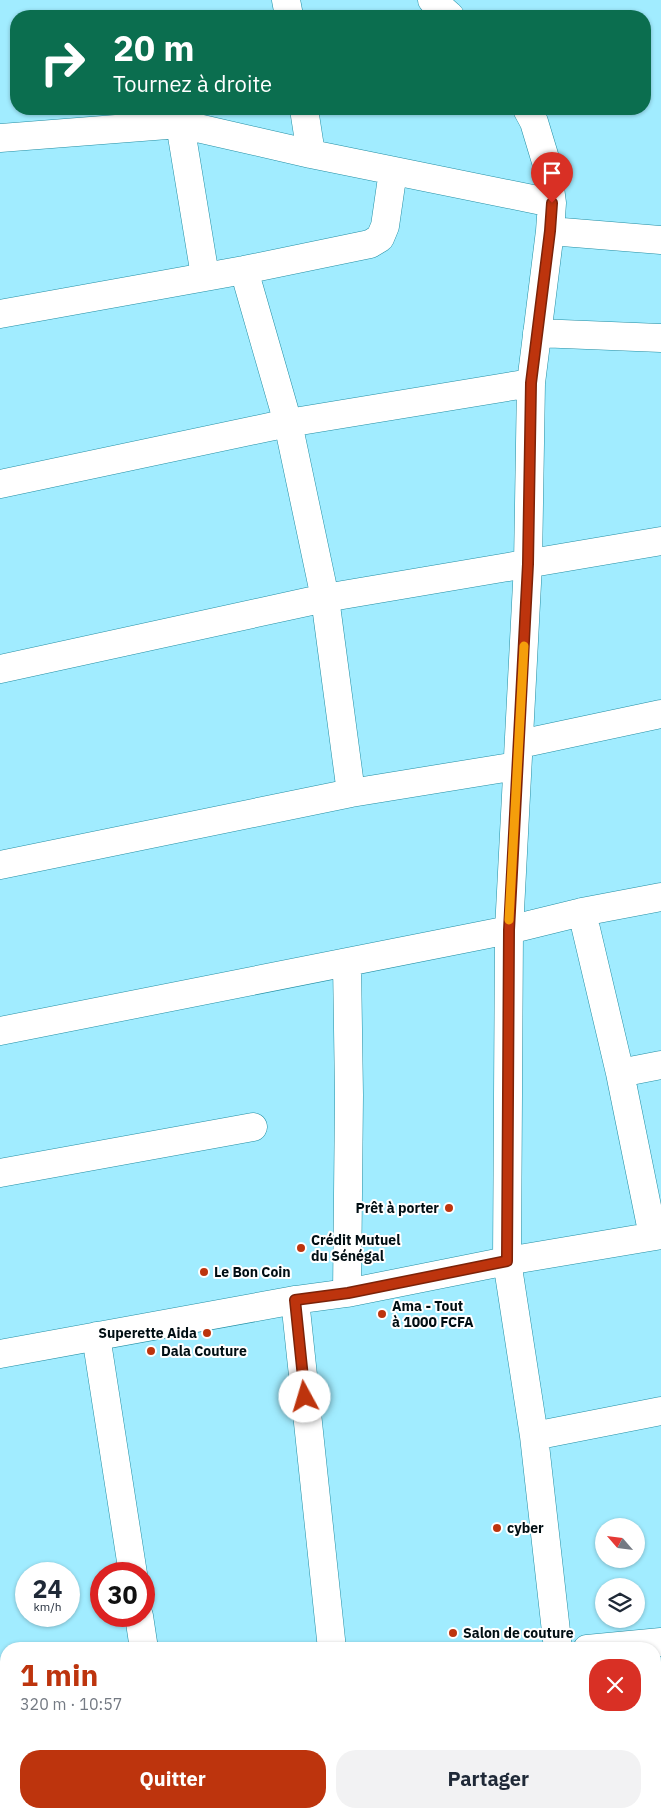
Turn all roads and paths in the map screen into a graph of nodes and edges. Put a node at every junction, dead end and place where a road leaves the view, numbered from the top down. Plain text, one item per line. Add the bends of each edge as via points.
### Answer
1 (432, 0) edge
2 (443, 10) edge
3 (305, 115) edge
4 (530, 115) edge
5 (180, 124) junction
6 (0, 138) edge
7 (311, 154) junction
8 (393, 171) junction
9 (552, 203) junction
10 (550, 231) junction
11 (661, 240) edge
12 (244, 270) junction
13 (205, 276) junction
14 (0, 314) edge
15 (537, 333) junction
16 (661, 338) edge
17 (531, 383) junction
18 (288, 424) junction
19 (0, 484) edge
20 (661, 541) edge
21 (528, 564) junction
22 (325, 598) junction
23 (0, 669) edge
24 (661, 714) edge
25 (518, 755) junction
26 (351, 793) junction
27 (0, 865) edge
28 (661, 897) edge
29 (582, 912) junction
30 (509, 930) junction
31 (347, 963) junction
32 (0, 1031) edge
33 (661, 1065) edge
34 (620, 1073) junction
35 (253, 1127) dead end
36 (0, 1173) edge
37 (657, 1235) edge
38 (507, 1261) junction
39 (348, 1293) junction
40 (295, 1300) junction
41 (96, 1336) junction
42 (0, 1354) edge
43 (661, 1411) edge
44 (534, 1436) junction
45 (131, 1562) edge
46 (141, 1627) edge
47 (143, 1642) edge
48 (331, 1642) edge
49 (557, 1642) edge

1 - 2 street
3 - 7 street
4 - 9 street via 546,165
5 - 6 street
5 - 7 street
5 - 13 street
7 - 8 street
8 - 9 street
8 - 12 street via 385,226 380,238 370,244
9 - 10 street
10 - 11 street
10 - 15 street
12 - 13 street
12 - 18 street
13 - 14 street
15 - 16 street
15 - 17 street
17 - 18 street
17 - 21 street
18 - 19 street
18 - 22 street
20 - 21 street
21 - 22 street
21 - 25 street
22 - 23 street
22 - 26 street
24 - 25 street
25 - 26 street
25 - 30 street
26 - 27 street
28 - 29 street
29 - 30 street
29 - 34 street
30 - 31 street
30 - 38 street
31 - 32 street
31 - 39 street
33 - 34 street
34 - 37 street
35 - 36 street
37 - 38 street
38 - 39 street
38 - 44 street
39 - 40 street
40 - 41 street
40 - 48 street
41 - 42 street
41 - 45 street
43 - 44 street
44 - 49 street
46 - 47 street

